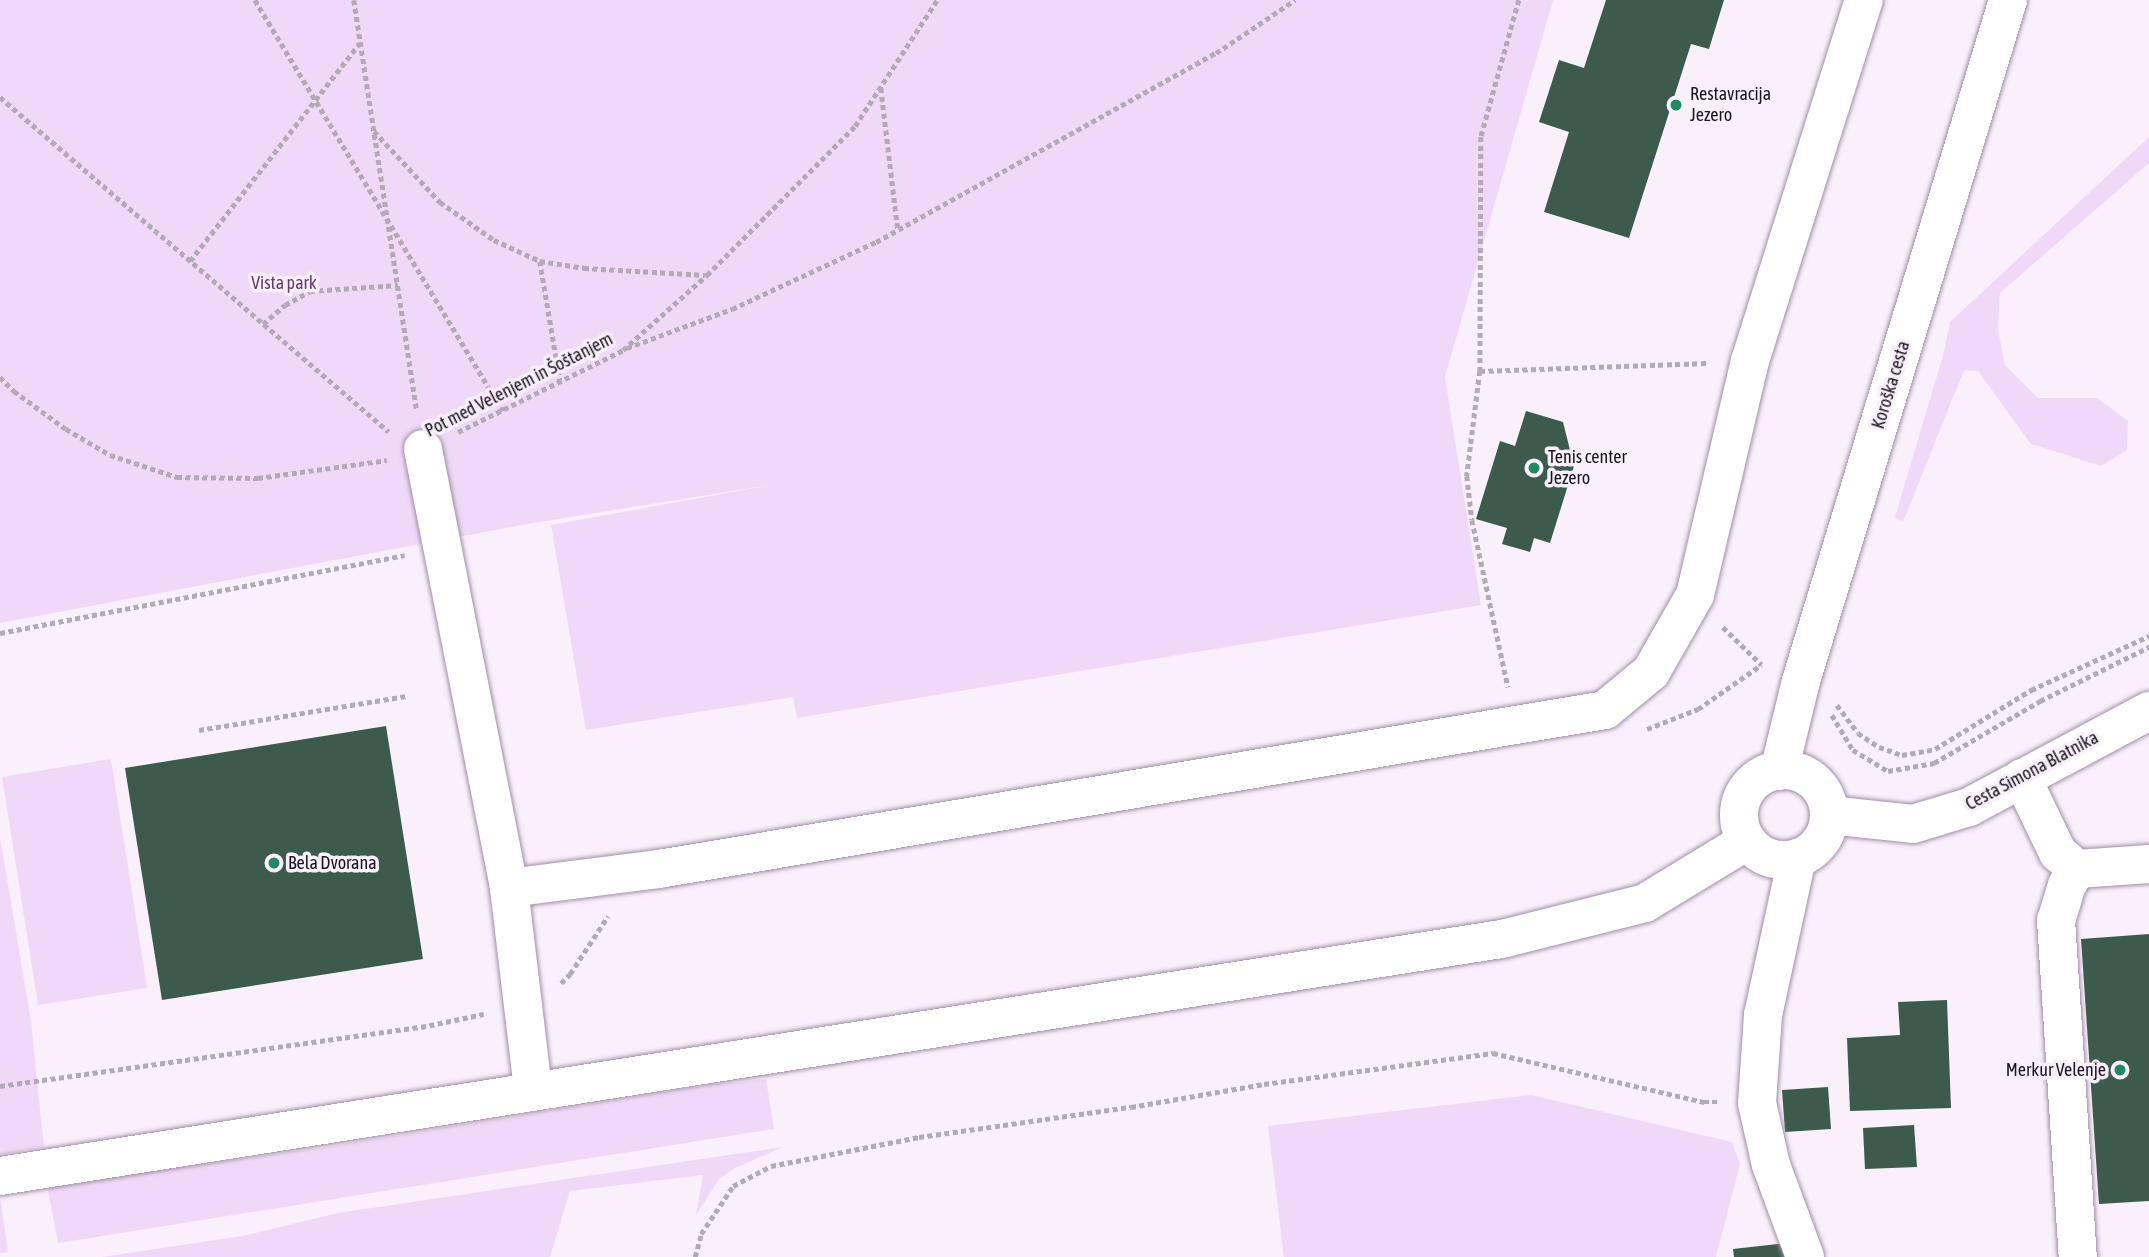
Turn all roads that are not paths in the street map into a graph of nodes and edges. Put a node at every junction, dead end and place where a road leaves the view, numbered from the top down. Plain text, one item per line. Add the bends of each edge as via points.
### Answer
1 (1864, 0) edge
2 (2008, 0) edge
3 (420, 452) road end
4 (2149, 711) edge
5 (1779, 771) junction
6 (2022, 778) junction
7 (1829, 815) junction
8 (1747, 841) junction
9 (1797, 858) junction
10 (2149, 864) edge
11 (2077, 869) junction
12 (509, 888) junction
13 (533, 1090) junction
14 (0, 1176) edge
15 (1805, 1257) edge
16 (2078, 1257) edge

1 - 12 street via 1751,361 1695,594 1651,672 1605,710 659,869
2 - 5 street, Koroška cesta via 1800,686
3 - 12 street
4 - 6 street, Cesta Simona Blatnika
5 - 7 street via 1794,772 1819,788
5 - 8 street via 1764,775 1743,797 1740,820
6 - 7 street, Cesta Simona Blatnika via 1969,807 1913,824
6 - 11 street via 2058,853
7 - 9 street via 1820,842
8 - 9 street via 1770,858
8 - 13 street via 1645,903 1502,939
9 - 15 street via 1763,1015 1757,1103 1771,1165
10 - 11 street
11 - 16 street via 2056,920
12 - 13 street
13 - 14 street

